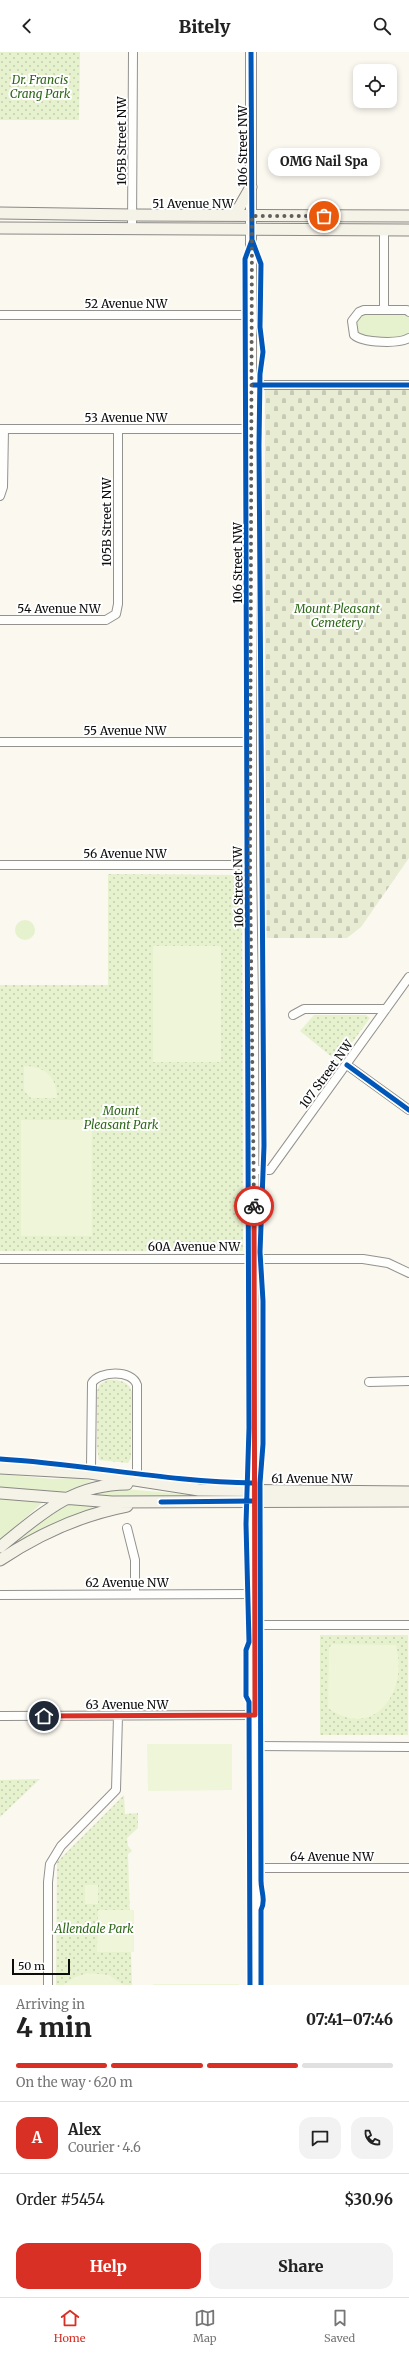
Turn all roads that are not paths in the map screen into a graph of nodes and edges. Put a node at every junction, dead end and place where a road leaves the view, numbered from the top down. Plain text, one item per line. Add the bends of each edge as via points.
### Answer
1 (133, 52) edge
2 (252, 52) edge
3 (252, 187) junction
4 (0, 213) edge
5 (133, 216) junction
6 (221, 216) junction
7 (252, 216) junction
8 (409, 216) edge
9 (0, 228) edge
10 (132, 230) junction
11 (384, 230) junction
12 (409, 230) edge
13 (252, 231) junction
14 (384, 310) junction
15 (409, 312) edge
16 (0, 315) edge
17 (252, 315) junction
18 (409, 338) edge
19 (251, 385) junction
20 (409, 385) edge
21 (2, 429) edge
22 (118, 429) junction
23 (251, 429) junction
24 (0, 496) edge
25 (116, 614) joint
26 (0, 620) edge
27 (0, 742) edge
28 (251, 742) junction
29 (0, 865) edge
30 (250, 866) junction
31 (409, 977) edge
32 (386, 1009) junction
33 (293, 1015) dead end
34 (347, 1065) junction
35 (409, 1110) edge
36 (254, 1170) junction
37 (254, 1258) junction
38 (0, 1259) edge
39 (409, 1273) edge
40 (409, 1381) edge
41 (369, 1382) dead end
42 (91, 1467) dead end
43 (0, 1468) edge
44 (137, 1474) dead end
45 (184, 1488) junction
46 (409, 1492) edge
47 (0, 1493) edge
48 (254, 1496) junction
49 (64, 1499) junction
50 (409, 1501) edge
51 (161, 1502) junction
52 (127, 1528) dead end
53 (0, 1547) edge
54 (0, 1560) edge
55 (135, 1594) junction
56 (255, 1594) junction
57 (0, 1595) edge
58 (254, 1625) junction
59 (409, 1625) edge
60 (255, 1715) junction
61 (0, 1716) edge
62 (118, 1716) junction
63 (255, 1746) junction
64 (409, 1747) edge
65 (255, 1868) junction
66 (409, 1868) edge
67 (48, 1985) edge
68 (255, 1985) edge

1 - 5 street, 105B Street NW
2 - 3 street, 106 Street NW
3 - 6 main road via 239,208
3 - 7 street, 106 Street NW
4 - 5 main road, 51 Avenue NW
5 - 6 main road, 51 Avenue NW
5 - 10 street, 105B Street NW
6 - 7 main road, 51 Avenue NW
7 - 8 main road, 51 Avenue NW
7 - 13 street, 106 Street NW
9 - 10 main road
10 - 13 main road
11 - 12 main road
11 - 13 main road
11 - 14 street
13 - 17 street, 106 Street NW
14 - 15 street
14 - 18 street via 359,312 352,321 354,335 365,341 402,341
16 - 17 street, 52 Avenue NW
17 - 19 street, 106 Street NW
19 - 20 street
19 - 23 street, 106 Street NW
21 - 22 street, 53 Avenue NW
21 - 24 street via 3,487
22 - 23 street, 53 Avenue NW
22 - 25 street, 105B Street NW
23 - 28 street, 106 Street NW
25 - 26 street, 54 Avenue NW via 106,620
27 - 28 street, 55 Avenue NW
28 - 30 street, 106 Street NW
29 - 30 street, 56 Avenue NW
30 - 36 street, 106 Street NW
31 - 32 street, 107 Street NW
32 - 33 street via 304,1008
32 - 34 street, 107 Street NW
34 - 35 street
34 - 36 street, 107 Street NW via 270,1170
36 - 37 street, 106 Street NW
37 - 38 street, 60A Avenue NW
37 - 39 street, 60A Avenue NW via 363,1259 388,1263
37 - 48 street, 106 Street NW
40 - 41 street
42 - 44 street via 92,1383 94,1379 103,1375 124,1374 133,1378 138,1388
43 - 45 main road, 61 Avenue NW via 90,1473
45 - 48 main road, 61 Avenue NW
45 - 49 main road via 114,1484 84,1490
46 - 48 main road, 61 Avenue NW
47 - 49 main road, 61 Avenue NW
48 - 50 main road, 61 Avenue NW
48 - 51 main road, 61 Avenue NW
48 - 56 street, 106 Street NW
49 - 51 main road, 61 Avenue NW
49 - 53 main road
51 - 54 main road via 111,1510 66,1524 34,1539
52 - 55 street via 135,1560
55 - 56 street, 62 Avenue NW
55 - 57 street, 62 Avenue NW
56 - 58 street, 106 Street NW
58 - 59 street
58 - 60 street, 106 Street NW
60 - 62 street, 63 Avenue NW
60 - 63 street, 106 Street NW
61 - 62 street, 63 Avenue NW
62 - 67 street via 116,1790 61,1846 50,1864
63 - 64 street
63 - 65 street, 106 Street NW
65 - 66 street, 64 Avenue NW
65 - 68 street, 106 Street NW

